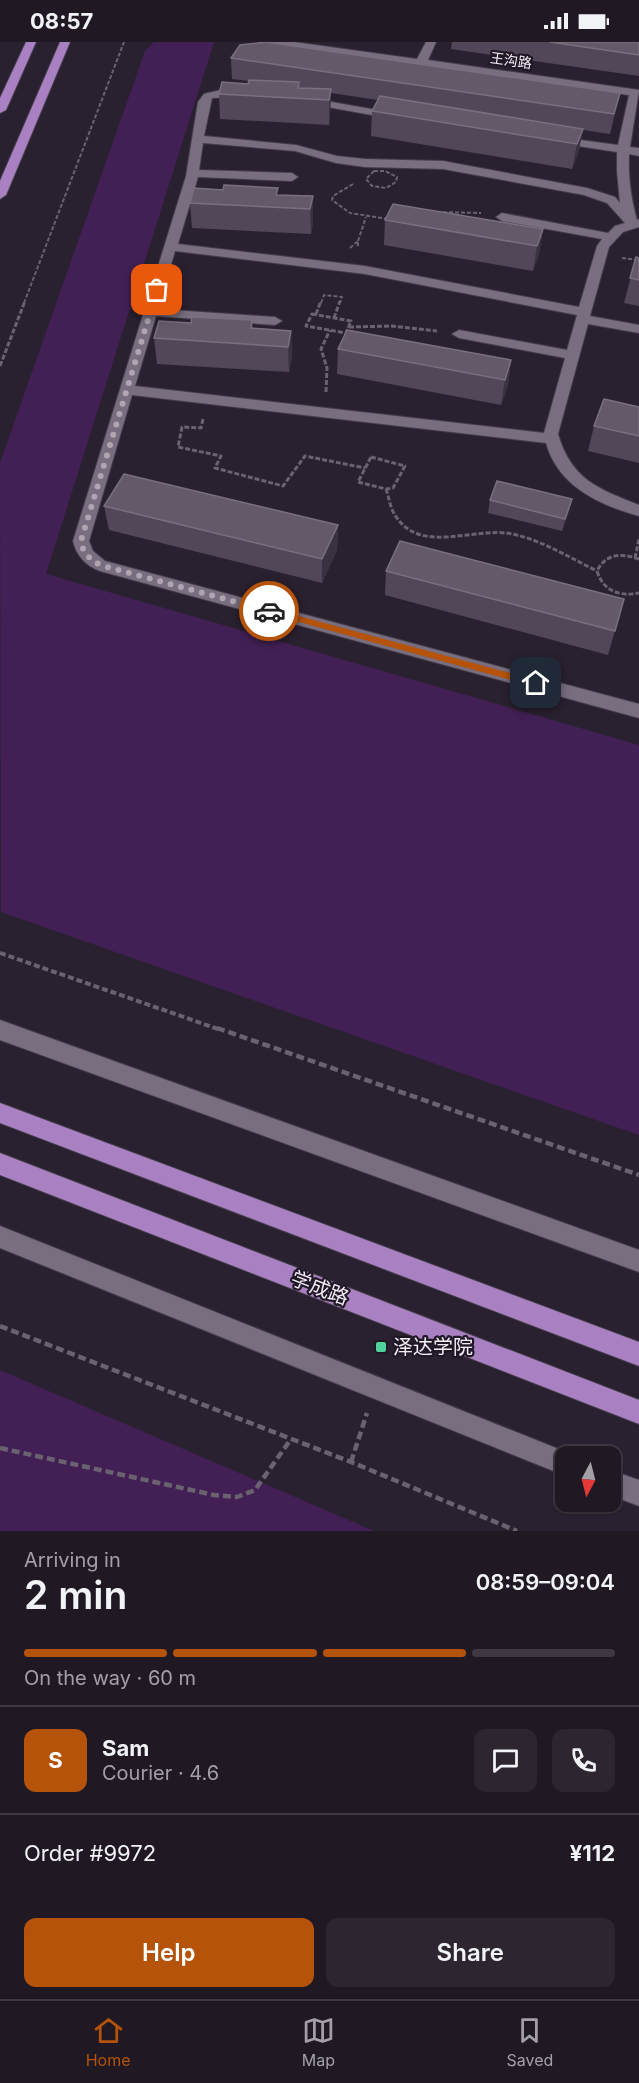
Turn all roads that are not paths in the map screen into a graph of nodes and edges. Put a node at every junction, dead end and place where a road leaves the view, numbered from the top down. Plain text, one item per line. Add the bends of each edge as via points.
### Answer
1 (31, 42) edge
2 (65, 42) edge
3 (271, 42) edge
4 (431, 42) edge
5 (421, 63) junction
6 (637, 93) edge
7 (254, 95) edge
8 (291, 98) edge
9 (0, 110) edge
10 (410, 118) edge
11 (539, 137) edge
12 (198, 139) junction
13 (622, 150) junction
14 (639, 152) edge
15 (192, 173) junction
16 (292, 177) dead end
17 (0, 195) edge
18 (502, 217) road end
19 (636, 224) edge
20 (610, 237) junction
21 (170, 247) junction
22 (150, 312) junction
23 (583, 315) junction
24 (275, 321) dead end
25 (639, 329) edge
26 (459, 334) road end
27 (572, 355) junction
28 (127, 390) junction
29 (552, 439) junction
30 (639, 511) edge
31 (639, 711) edge
32 (0, 1030) edge
33 (0, 1113) edge
34 (0, 1164) edge
35 (0, 1237) edge
36 (639, 1261) edge
37 (639, 1354) edge
38 (639, 1412) edge
39 (555, 1460) edge
40 (621, 1486) edge
41 (639, 1493) edge

1 - 9 main road
2 - 17 main road
3 - 5 street, 王沟路
4 - 5 street
5 - 6 street, 王沟路
6 - 13 street
7 - 12 street via 208,96
8 - 10 street
11 - 13 street
12 - 15 street
12 - 19 street via 296,148 365,164 443,165 587,192 611,200
13 - 14 street
13 - 19 street via 625,200
15 - 16 street
15 - 21 street
18 - 20 street
19 - 20 street via 619,229
20 - 23 street via 603,246
21 - 22 street
21 - 23 street via 365,270
22 - 24 street
22 - 28 street
23 - 25 street
23 - 27 street
26 - 27 street
27 - 29 street
28 - 29 street
28 - 31 street via 81,541 83,551 100,565
29 - 30 street via 556,456 588,491
32 - 36 street
33 - 37 main road
34 - 38 main road, 学成路
35 - 39 street
40 - 41 street

